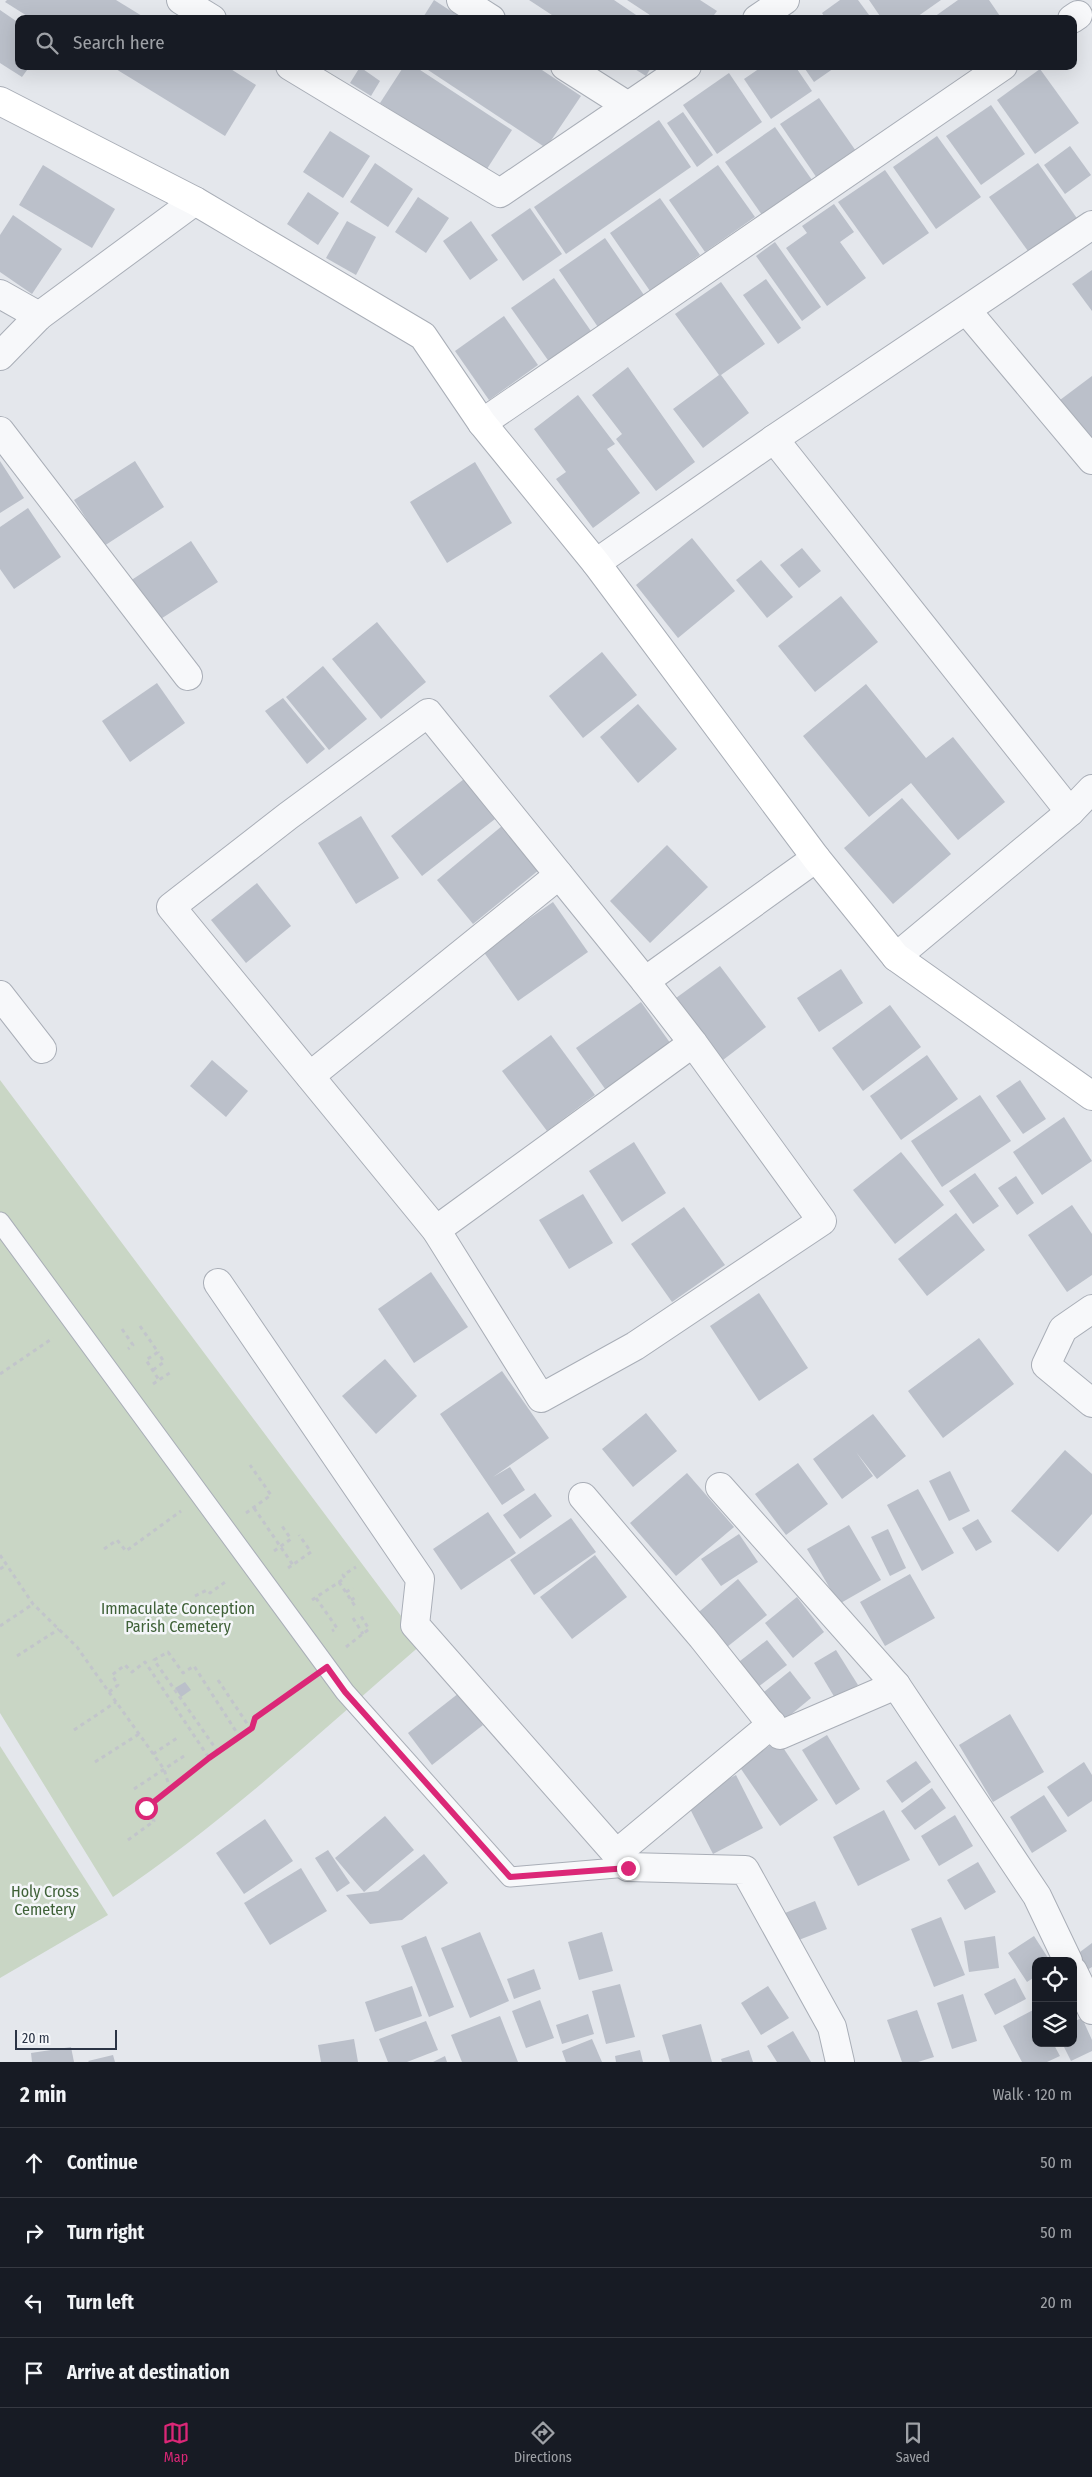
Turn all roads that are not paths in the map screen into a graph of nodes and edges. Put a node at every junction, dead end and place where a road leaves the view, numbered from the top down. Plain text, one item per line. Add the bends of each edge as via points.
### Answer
1 (181, 0) edge
2 (461, 0) edge
3 (205, 15) edge
4 (485, 15) edge
5 (297, 70) edge
6 (571, 70) edge
7 (681, 70) edge
8 (997, 70) edge
9 (0, 101) edge
10 (628, 106) junction
11 (194, 202) junction
12 (1092, 225) edge
13 (0, 294) edge
14 (967, 311) junction
15 (39, 316) junction
16 (0, 356) edge
17 (482, 423) junction
18 (0, 431) edge
19 (774, 439) junction
20 (1092, 460) edge
21 (596, 563) junction
22 (188, 676) dead end
23 (1092, 789) edge
24 (1070, 812) junction
25 (816, 858) junction
26 (559, 875) junction
27 (896, 957) junction
28 (645, 981) junction
29 (0, 995) edge
30 (693, 1043) junction
31 (42, 1049) dead end
32 (310, 1076) junction
33 (1092, 1096) edge
34 (0, 1222) edge
35 (436, 1230) junction
36 (218, 1283) dead end
37 (1092, 1309) edge
38 (1092, 1403) edge
39 (720, 1487) dead end
40 (583, 1497) dead end
41 (896, 1685) junction
42 (772, 1724) junction
43 (622, 1860) junction
44 (1066, 1957) edge
45 (1077, 1979) edge
46 (1092, 2010) edge
47 (840, 2062) edge

1 - 3 street
2 - 4 street
5 - 10 street via 500,193
6 - 10 street
7 - 10 street
8 - 17 street
9 - 11 street
11 - 15 street
11 - 17 street via 423,336
12 - 14 street
13 - 15 street
14 - 19 street
14 - 20 street
15 - 16 street
17 - 21 street
18 - 22 street
19 - 21 street
19 - 24 street
21 - 25 street
23 - 24 street
24 - 27 street
25 - 27 street
25 - 28 street
26 - 28 street
26 - 32 street
26 - 32 street via 428,713 170,907
27 - 33 street
28 - 30 street
29 - 31 street
30 - 35 street
30 - 35 street via 822,1221 635,1346 541,1398
32 - 35 street
34 - 43 lane via 345,1692 510,1877
36 - 43 street via 420,1579 415,1625
37 - 38 street via 1063,1329 1046,1365
39 - 41 street
40 - 42 street
41 - 42 street via 780,1735
41 - 44 street via 1037,1896
42 - 43 street
43 - 47 street via 745,1870 832,2028
45 - 46 street

